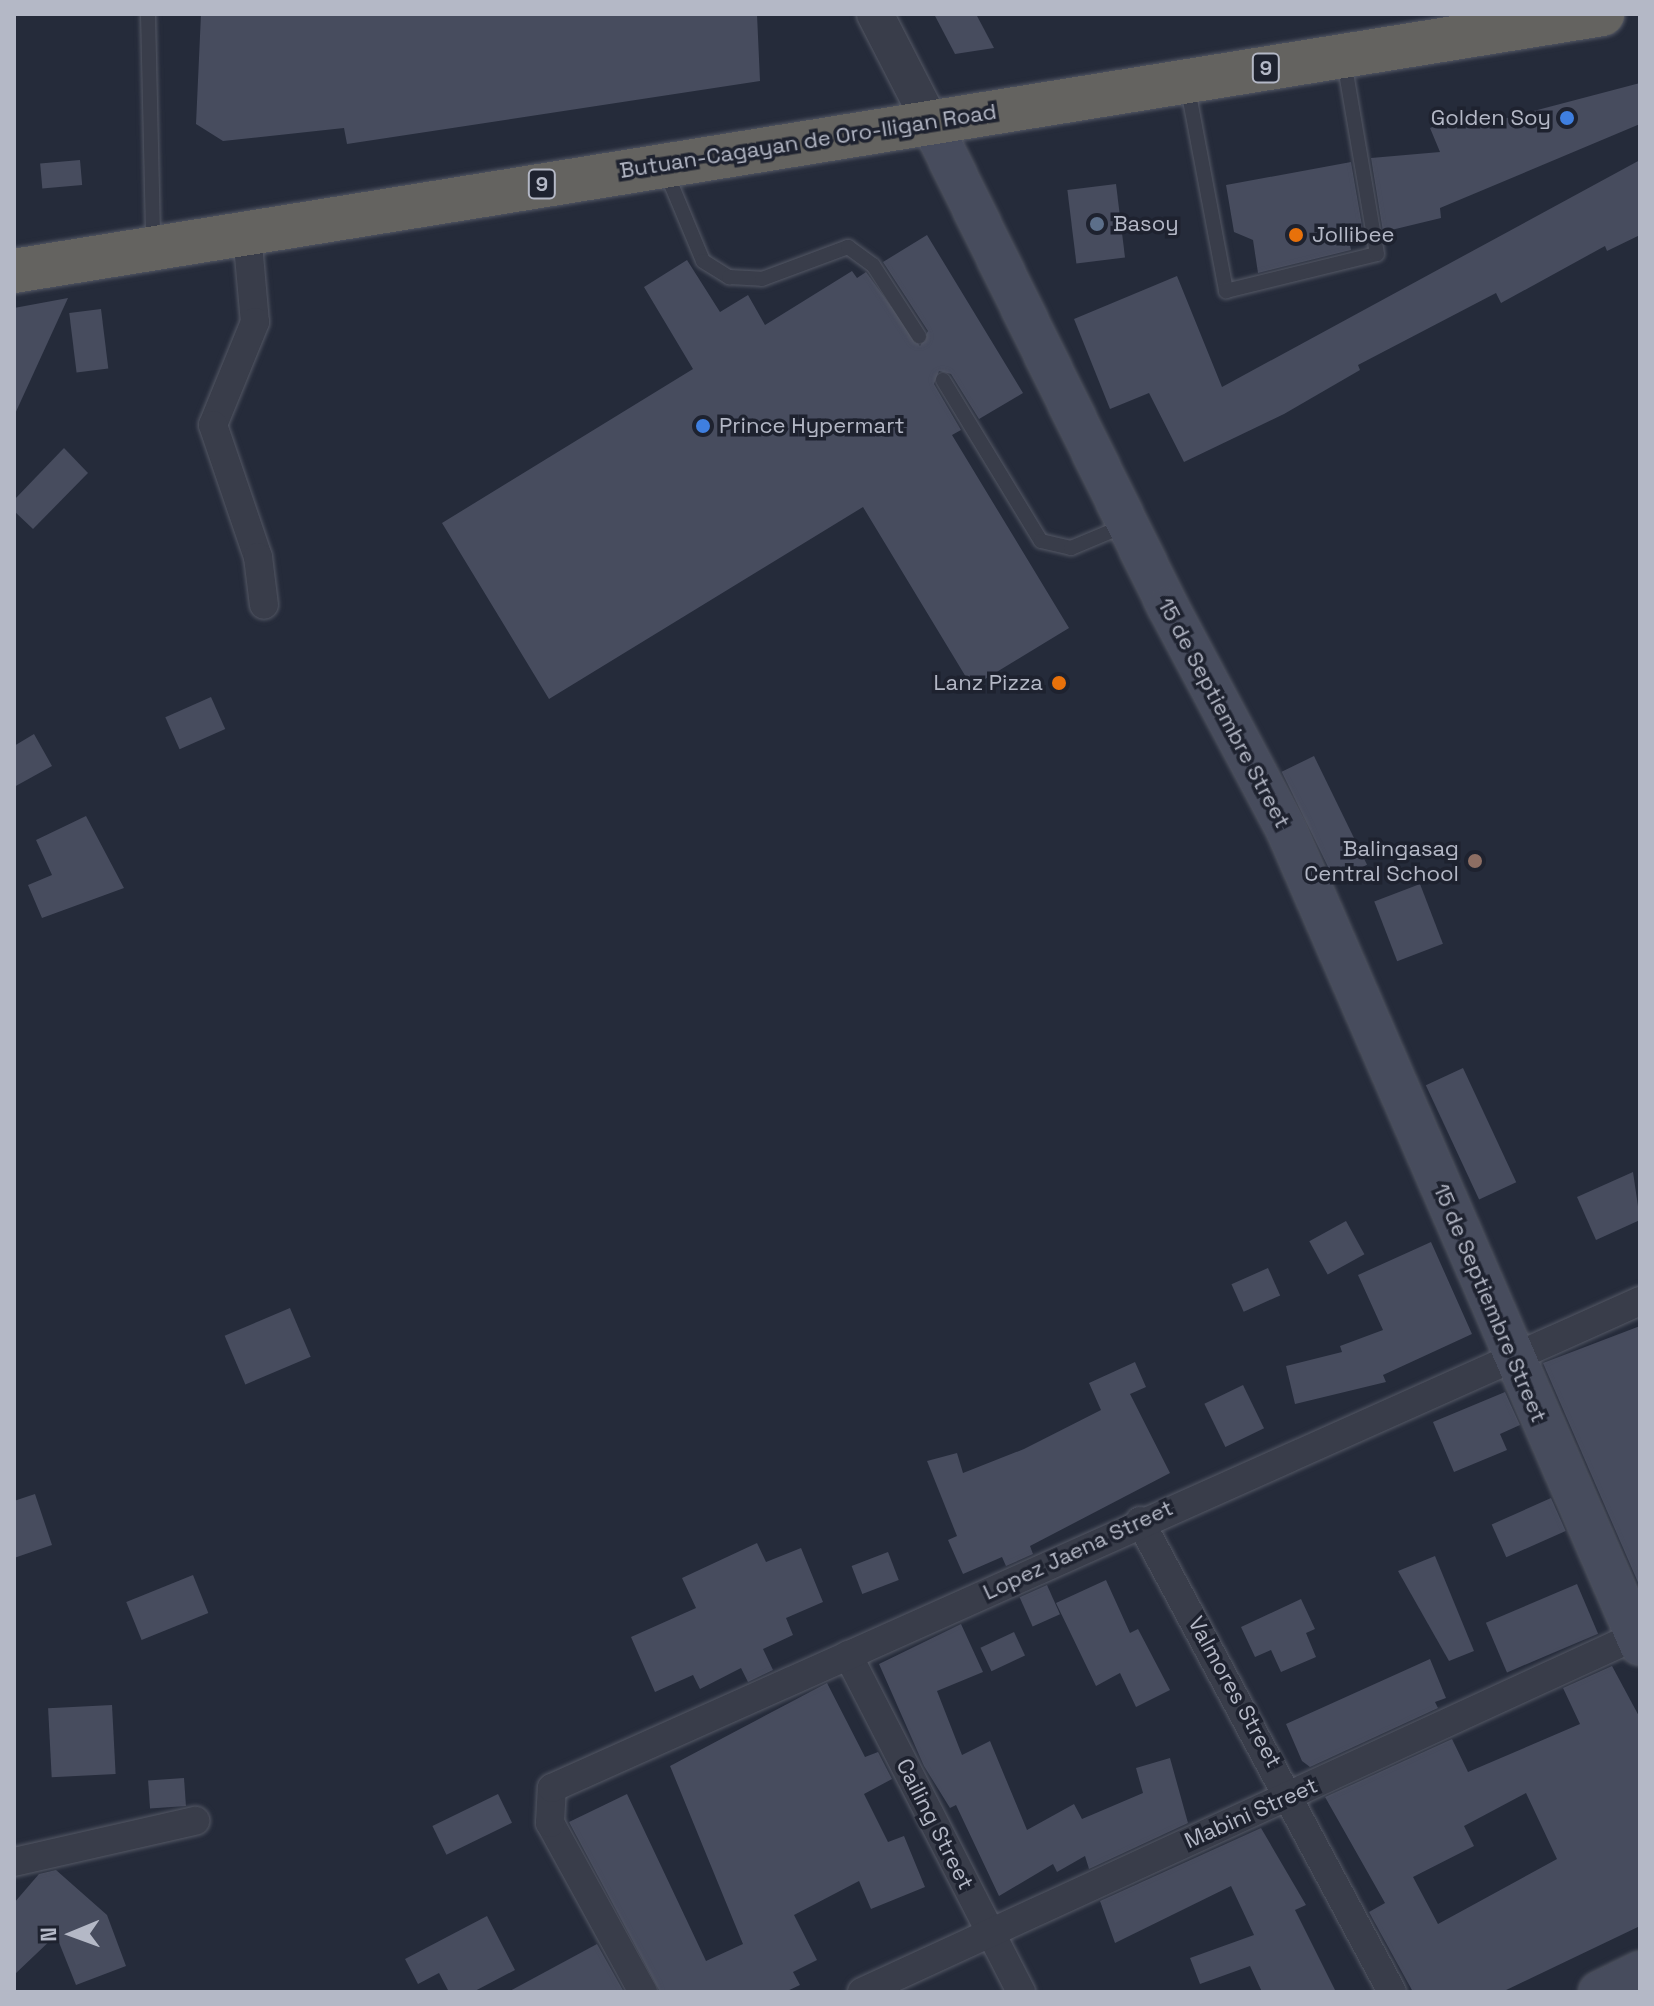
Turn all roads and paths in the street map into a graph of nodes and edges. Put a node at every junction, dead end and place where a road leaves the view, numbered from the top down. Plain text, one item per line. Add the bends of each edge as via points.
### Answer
1 (148, 14) edge
2 (875, 14) edge
3 (1602, 14) edge
4 (1343, 56) junction
5 (1187, 81) junction
6 (930, 121) junction
7 (663, 164) junction
8 (247, 233) junction
9 (153, 248) junction
10 (14, 271) edge
11 (919, 336) dead end
12 (943, 380) dead end
13 (1127, 525) junction
14 (264, 605) dead end
15 (1640, 1301) edge
16 (1509, 1355) junction
17 (1140, 1521) junction
18 (1639, 1638) edge
19 (848, 1655) junction
20 (1292, 1794) junction
21 (195, 1821) dead end
22 (14, 1862) edge
23 (990, 1931) junction
24 (1640, 1972) edge
25 (643, 1992) edge
26 (862, 1992) edge
27 (1021, 1992) edge
28 (1392, 1992) edge
29 (1599, 1992) edge

1 - 9 lane
2 - 6 street, 15 de Septiembre Street
3 - 4 highway, Butuan-Cagayan de Oro-Iligan Road / 9
4 - 5 highway, Butuan-Cagayan de Oro-Iligan Road / 9
4 - 5 lane via 1377,254 1226,291
5 - 6 highway, Butuan-Cagayan de Oro-Iligan Road / 9
6 - 7 highway, Butuan-Cagayan de Oro-Iligan Road / 9
6 - 13 main road, 15 de Septiembre Street
7 - 8 highway, Butuan-Cagayan de Oro-Iligan Road / 9
7 - 11 lane via 703,261 729,277 762,279 848,247 873,265
8 - 9 highway, Butuan-Cagayan de Oro-Iligan Road / 9
8 - 14 street via 255,322 213,425 258,557
9 - 10 highway, Butuan-Cagayan de Oro-Iligan Road / 9
12 - 13 lane via 1041,541 1071,548
13 - 16 main road, 15 de Septiembre Street via 1293,845 1375,1023
15 - 16 street, Lopez Jaena Street
16 - 17 street, Lopez Jaena Street
16 - 18 main road, 15 de Septiembre Street
17 - 19 street, Lopez Jaena Street
17 - 20 street, Valmores Street
18 - 20 street, Mabini Street
19 - 23 street, Cailing Street
19 - 25 street, Lopez Jaena Street via 561,1781 546,1798 550,1823
20 - 23 street, Mabini Street
20 - 28 street, Valmores Street
21 - 22 street
23 - 26 street, Mabini Street
23 - 27 street, Cailing Street
24 - 29 main road

